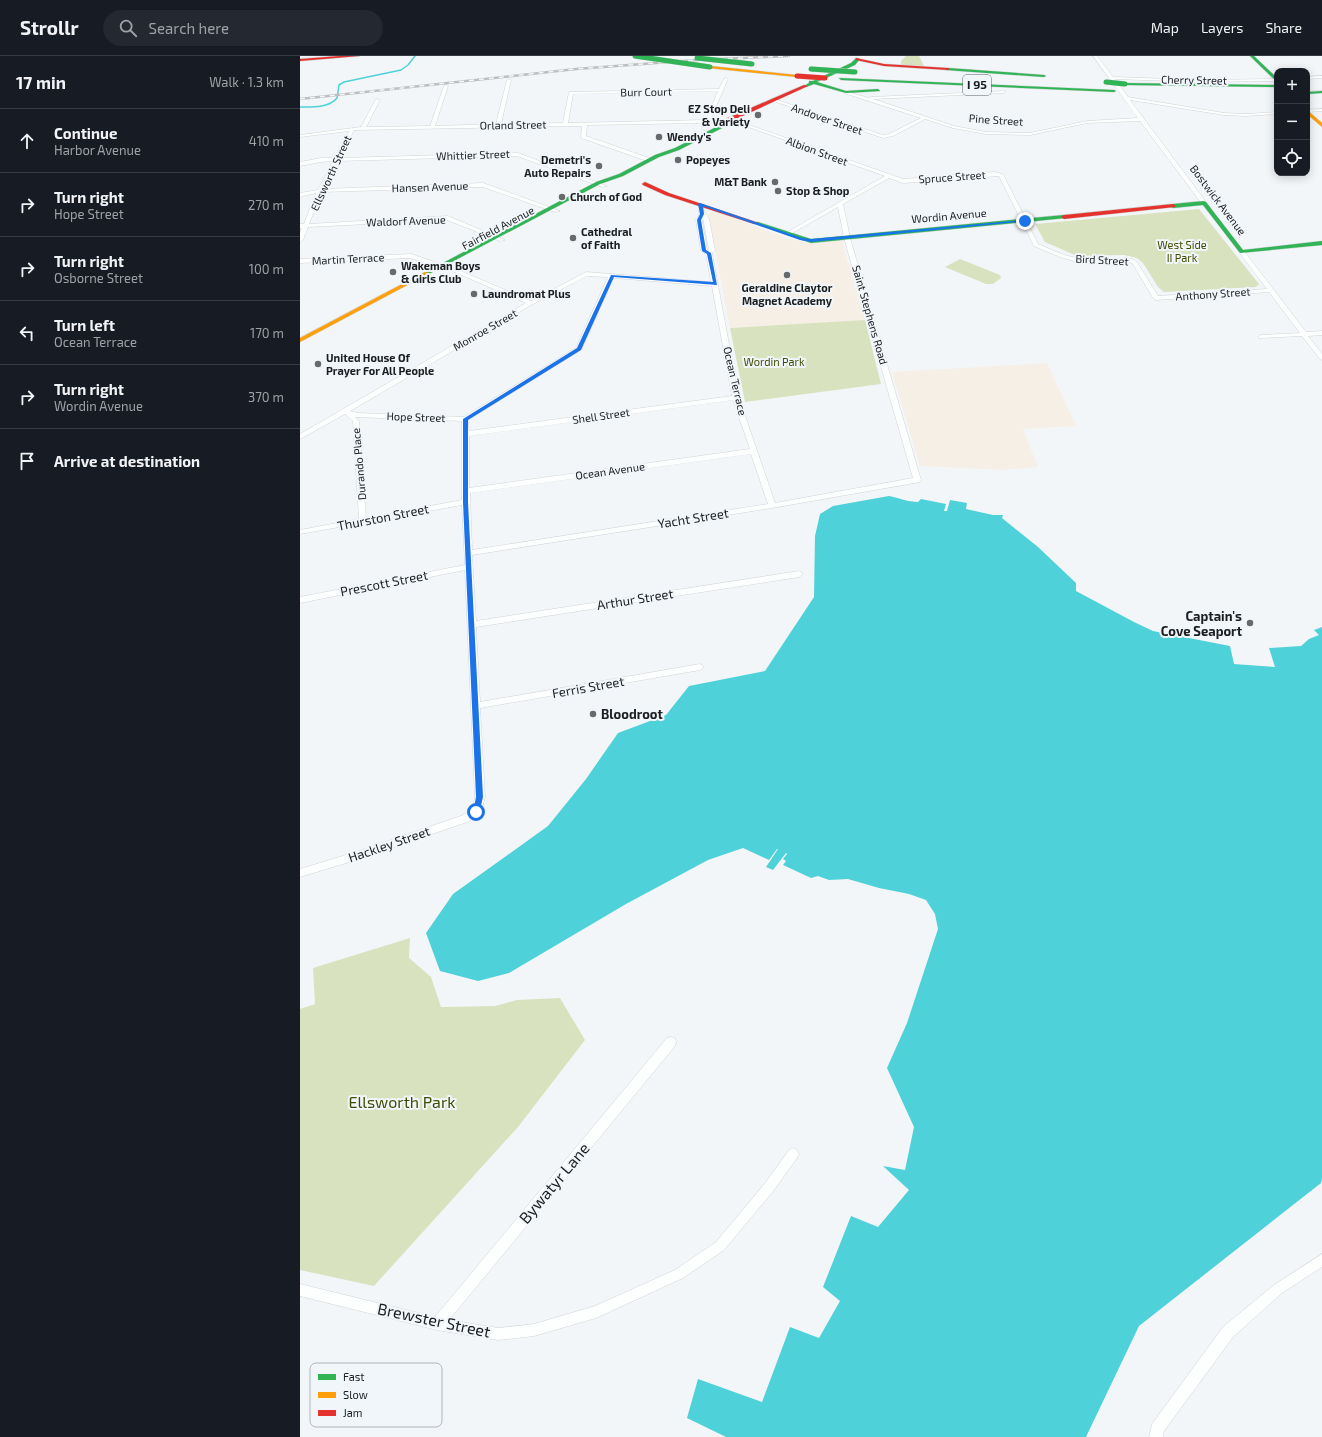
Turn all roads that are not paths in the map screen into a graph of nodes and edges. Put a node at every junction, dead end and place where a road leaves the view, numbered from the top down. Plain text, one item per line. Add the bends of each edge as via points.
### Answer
1 (348, 56) edge
2 (358, 56) edge
3 (635, 56) edge
4 (685, 56) edge
5 (1095, 56) edge
6 (1252, 56) edge
7 (862, 58) edge
8 (300, 60) edge
9 (1053, 77) dead end
10 (1322, 77) edge
11 (1310, 78) edge
12 (726, 79) dead end
13 (509, 80) dead end
14 (1095, 80) dead end
15 (1274, 80) edge
16 (1108, 81) junction
17 (810, 82) junction
18 (1274, 82) edge
19 (1274, 82) edge
20 (1310, 84) edge
21 (1322, 84) edge
22 (446, 86) dead end
23 (722, 90) junction
24 (1114, 91) junction
25 (846, 92) junction
26 (1004, 92) dead end
27 (1322, 92) edge
28 (1310, 93) edge
29 (1174, 94) dead end
30 (1274, 94) edge
31 (1129, 95) junction
32 (1247, 95) dead end
33 (865, 99) junction
34 (378, 100) dead end
35 (772, 100) junction
36 (1322, 110) edge
37 (1310, 111) edge
38 (1274, 113) edge
39 (1310, 114) edge
40 (924, 118) junction
41 (1142, 119) junction
42 (729, 120) junction
43 (565, 124) junction
44 (585, 124) junction
45 (498, 125) junction
46 (706, 125) junction
47 (1322, 126) edge
48 (432, 128) junction
49 (352, 129) junction
50 (363, 129) junction
51 (300, 136) edge
52 (653, 158) junction
53 (336, 160) junction
54 (300, 164) edge
55 (621, 175) junction
56 (1001, 175) joint
57 (889, 176) junction
58 (903, 181) joint
59 (601, 184) junction
60 (320, 191) junction
61 (300, 195) edge
62 (1204, 203) junction
63 (700, 204) junction
64 (840, 204) junction
65 (553, 210) junction
66 (1025, 221) junction
67 (307, 225) junction
68 (300, 226) edge
69 (787, 234) junction
70 (499, 238) junction
71 (847, 238) junction
72 (300, 240) edge
73 (1322, 243) edge
74 (1242, 252) junction
75 (300, 261) edge
76 (444, 268) junction
77 (612, 276) junction
78 (715, 284) junction
79 (1271, 290) junction
80 (1156, 298) joint
81 (531, 303) junction
82 (1322, 333) edge
83 (1304, 334) junction
84 (1261, 337) dead end
85 (306, 339) edge
86 (300, 347) edge
87 (1322, 358) edge
88 (736, 398) junction
89 (345, 411) junction
90 (465, 419) junction
91 (465, 434) junction
92 (300, 437) edge
93 (754, 451) junction
94 (917, 480) joint
95 (466, 491) junction
96 (466, 502) junction
97 (772, 506) junction
98 (363, 521) junction
99 (300, 532) edge
100 (468, 553) junction
101 (468, 567) junction
102 (799, 574) dead end
103 (300, 600) edge
104 (471, 625) junction
105 (700, 667) dead end
106 (475, 706) junction
107 (300, 873) edge
108 (671, 1042) dead end
109 (793, 1154) dead end
110 (1322, 1260) edge
111 (300, 1290) edge
112 (437, 1324) junction
113 (1156, 1437) edge

1 - 2 main road
1 - 8 main road
3 - 24 main road, I 95, bridge via 797,76
4 - 16 main road, I 95, bridge via 855,72
5 - 16 street, Bostwick Avenue
6 - 15 main road
7 - 9 main road via 884,65
7 - 17 main road, Fairfield Avenue via 846,62
10 - 11 street
12 - 23 street
13 - 45 street
14 - 16 main road
16 - 18 street, Cherry Street
16 - 19 main road, bridge via 1125,84 1208,86
16 - 31 street, Bostwick Avenue
17 - 25 main road, Pine Street
17 - 35 main road, Fairfield Avenue via 774,96
20 - 21 main road
22 - 48 street
23 - 43 street, Burr Court via 571,93
23 - 46 street
24 - 25 main road
24 - 31 main road, I 95
25 - 33 street, Pine Street
26 - 33 street
27 - 28 main road
29 - 31 main road, I 95
30 - 32 main road
31 - 38 street via 1224,114
31 - 41 street, Bostwick Avenue
33 - 40 street, Pine Street
34 - 50 street
35 - 40 street, Andover Street via 882,137 891,136
35 - 42 main road, Fairfield Avenue
36 - 37 street
39 - 47 main road
40 - 41 street, Pine Street via 962,130 1010,135 1036,133 1087,122
41 - 62 street, Bostwick Avenue
42 - 46 main road, Fairfield Avenue
42 - 52 main road, Fairfield Avenue via 677,149
42 - 57 street, Albion Street
43 - 44 street, Orland Street
43 - 45 street, Orland Street
44 - 46 street, Orland Street
44 - 52 street via 583,137
45 - 48 street, Orland Street
46 - 52 main road, Fairfield Avenue
48 - 50 street, Orland Street
49 - 50 street, Orland Street
49 - 51 street, Orland Street
49 - 53 street, Ellsworth Street
52 - 55 main road, Fairfield Avenue
53 - 54 street, Whittier Street
53 - 59 street, Whittier Street via 518,154
53 - 60 street, Ellsworth Street
55 - 59 main road, Fairfield Avenue
55 - 63 main road, Wordin Avenue
56 - 58 street, Spruce Street
56 - 66 street, Bird Street
57 - 58 street, Albion Street
57 - 64 street
59 - 65 main road, Fairfield Avenue
60 - 61 street, Hansen Avenue
60 - 65 street, Hansen Avenue via 482,185
60 - 67 street, Ellsworth Street
62 - 66 main road, Wordin Avenue
62 - 74 main road, Bostwick Avenue
63 - 69 main road, Wordin Avenue
63 - 78 street, Ocean Terrace via 702,214 699,220 704,251 709,253
64 - 69 street
64 - 71 street, Saint Stephens Road
65 - 70 main road, Fairfield Avenue
66 - 71 main road, Wordin Avenue
66 - 80 street, Bird Street via 1036,245 1047,250 1081,261 1130,260 1135,263
67 - 68 street, Waldorf Avenue
67 - 70 street, Waldorf Avenue via 448,218
67 - 72 street, Ellsworth Street
69 - 71 main road, Wordin Avenue via 811,241
70 - 76 main road, Fairfield Avenue
71 - 94 street, Saint Stephens Road
73 - 74 main road
74 - 79 street, Bostwick Avenue
75 - 76 street, Martin Terrace via 411,256
76 - 81 street, Martin Terrace
76 - 85 main road, Fairfield Avenue
77 - 78 street, Monroe Street
77 - 81 street, Monroe Street via 586,274
77 - 90 street via 579,349
78 - 88 street, Ocean Terrace
79 - 80 street, Anthony Street
79 - 83 street, Bostwick Avenue
81 - 89 street, Monroe Street
82 - 83 street
83 - 84 street
83 - 87 street, Bostwick Avenue
85 - 86 main road, Fairfield Avenue
88 - 91 street, Shell Street
88 - 93 street, Ocean Terrace
89 - 90 street, Hope Street via 357,415
89 - 92 street, Monroe Street
89 - 98 street, Durando Place via 356,421
90 - 91 street
91 - 95 street
93 - 95 street, Ocean Avenue
93 - 97 street, Ocean Terrace
94 - 97 street, Yacht Street
95 - 96 street
96 - 98 street, Thurston Street
96 - 100 street
97 - 100 street, Yacht Street
98 - 99 street, Thurston Street
100 - 101 street
101 - 103 street, Prescott Street
101 - 104 street
102 - 104 street, Arthur Street
104 - 106 street
105 - 106 street, Ferris Street
106 - 107 street, Hackley Street via 480,797 476,812 464,819
108 - 112 street, Bywatyr Lane
109 - 112 street, Brewster Street via 720,1246 679,1274 596,1312 534,1330 498,1334
110 - 113 street via 1278,1289 1228,1332 1157,1429
111 - 112 street, Brewster Street

